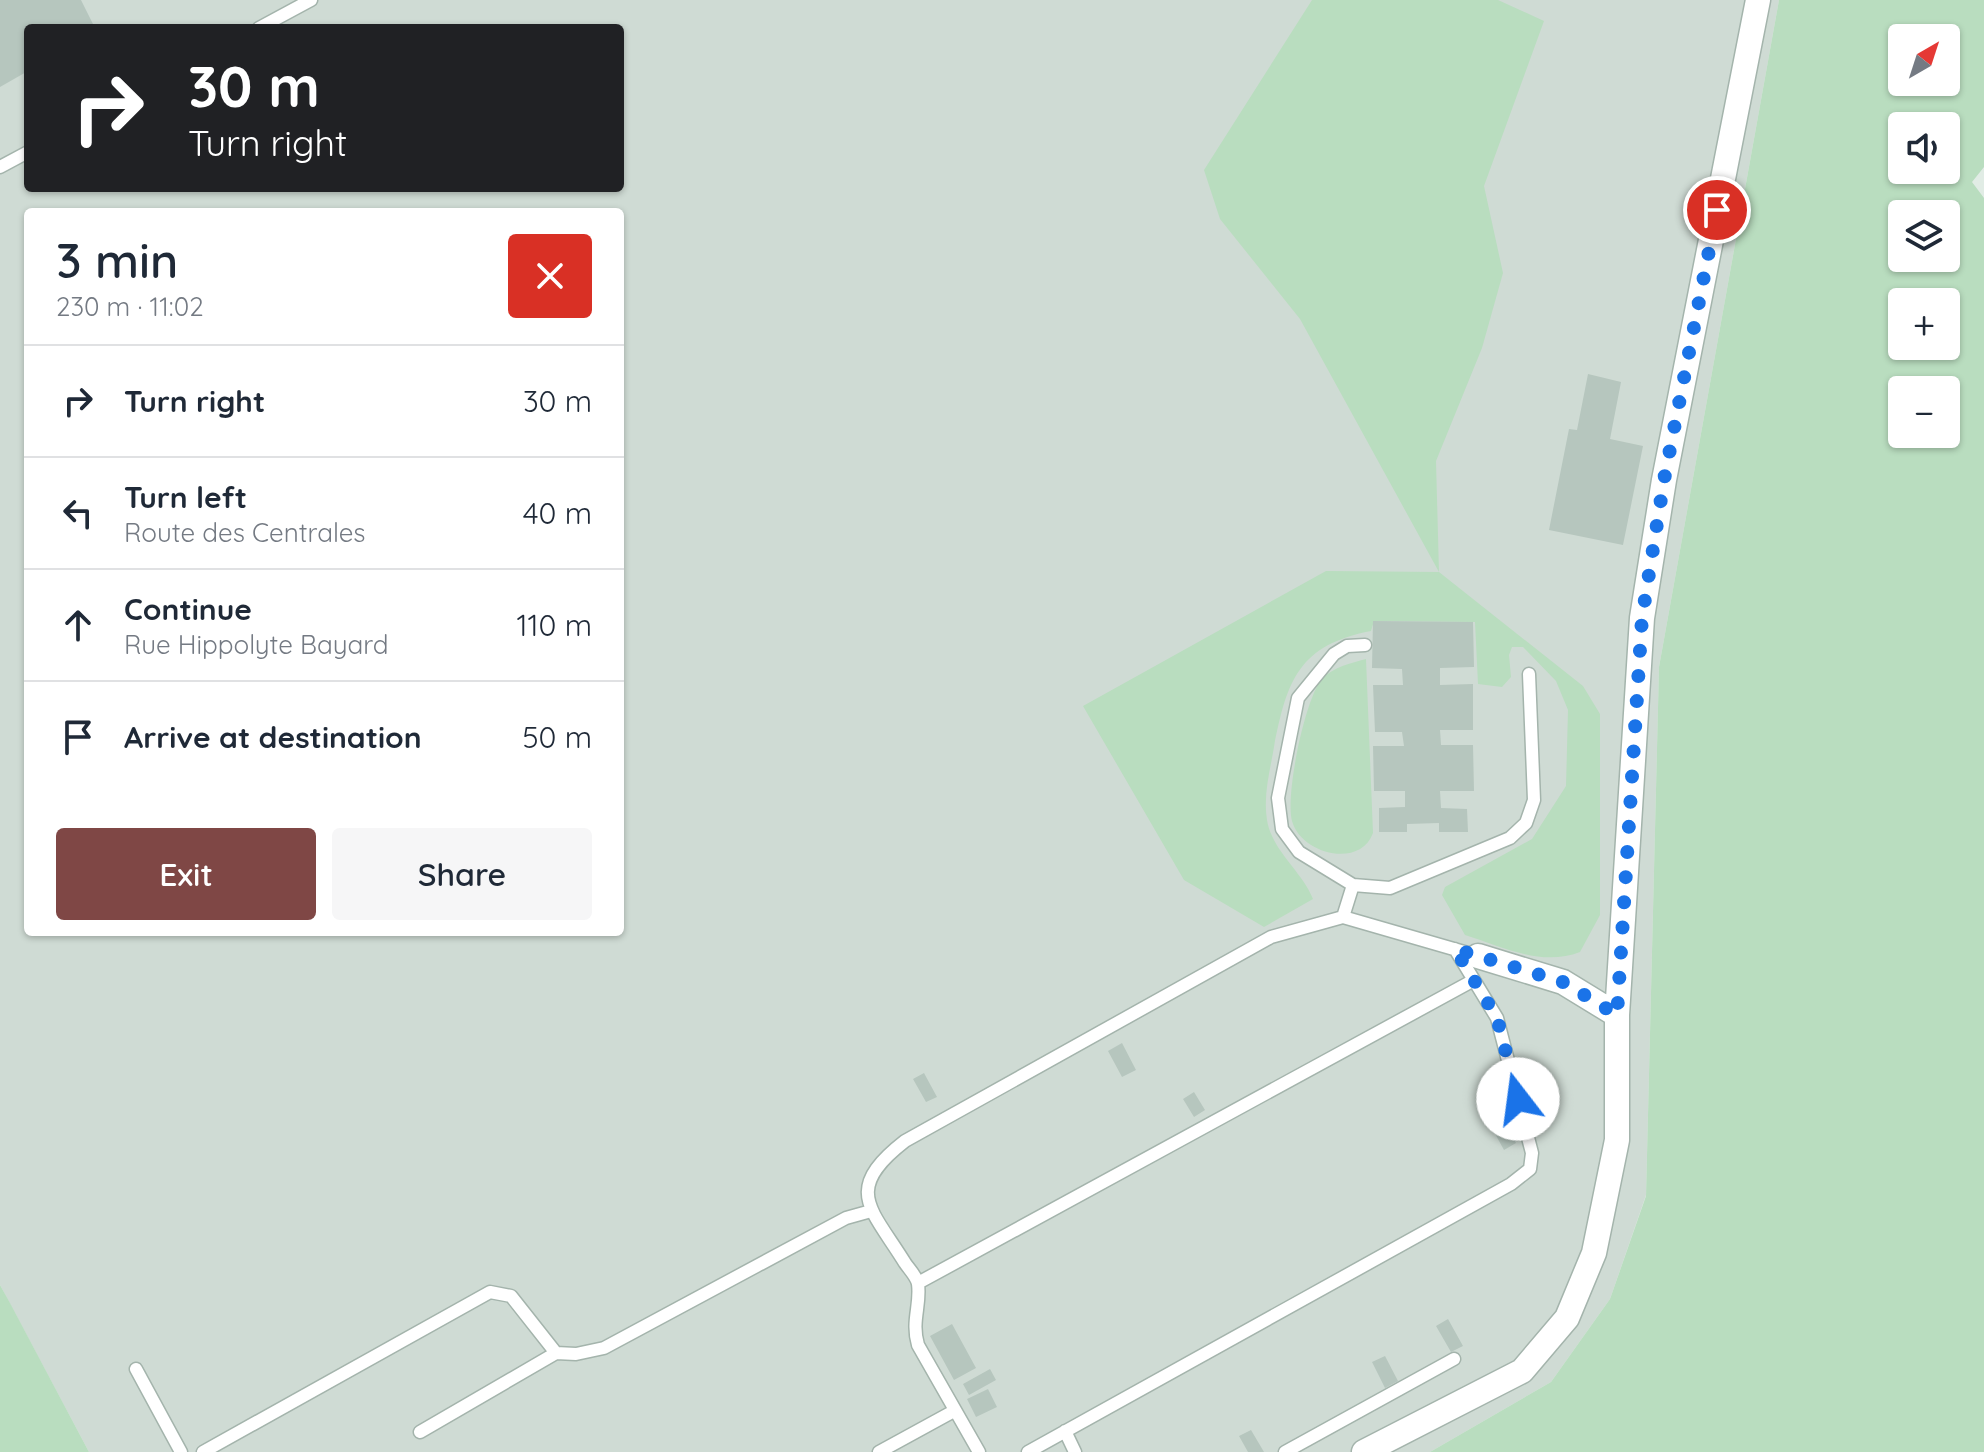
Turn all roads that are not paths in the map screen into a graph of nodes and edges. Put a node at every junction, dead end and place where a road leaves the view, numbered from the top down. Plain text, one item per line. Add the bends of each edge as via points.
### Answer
1 (311, 0) edge
2 (1758, 0) edge
3 (266, 24) edge
4 (24, 154) edge
5 (0, 167) edge
6 (1365, 645) dead end
7 (1529, 674) dead end
8 (1353, 885) junction
9 (1343, 917) junction
10 (1469, 961) junction
11 (1617, 1015) junction
12 (871, 1211) junction
13 (918, 1283) junction
14 (556, 1353) junction
15 (1454, 1359) dead end
16 (136, 1369) dead end
17 (954, 1411) junction
18 (1065, 1431) junction
19 (420, 1432) dead end
20 (181, 1452) edge
21 (203, 1452) edge
22 (879, 1452) edge
23 (979, 1452) edge
24 (1028, 1452) edge
25 (1075, 1452) edge
26 (1285, 1452) edge
27 (1364, 1452) edge

1 - 3 lane
2 - 11 street via 1642,618
4 - 5 lane
6 - 8 lane via 1347,646 1334,654 1298,698 1278,798 1282,829 1299,852
7 - 8 lane via 1534,800 1526,823 1510,838 1390,888
8 - 9 lane
9 - 10 lane
9 - 12 lane via 1271,937 905,1141 869,1176
10 - 11 street via 1563,982
10 - 13 lane
10 - 18 lane via 1497,1018 1532,1153 1530,1169
11 - 27 street via 1617,1140 1594,1253 1567,1318 1522,1371
12 - 13 lane
12 - 14 lane via 846,1218 604,1348
13 - 17 lane via 913,1326 918,1345
14 - 19 lane
14 - 21 lane via 511,1296 490,1292
15 - 26 lane
16 - 20 lane
17 - 22 lane
17 - 23 lane
18 - 24 lane
18 - 25 lane

